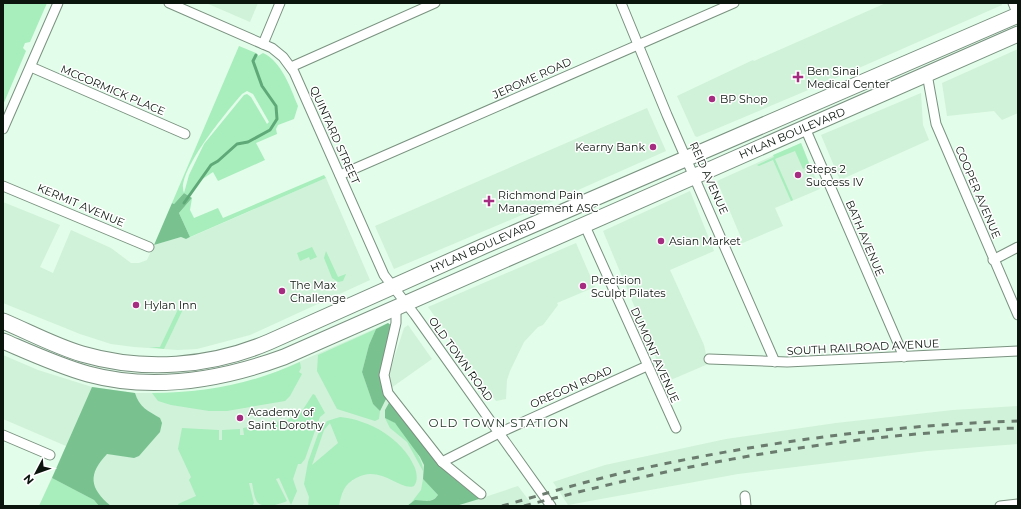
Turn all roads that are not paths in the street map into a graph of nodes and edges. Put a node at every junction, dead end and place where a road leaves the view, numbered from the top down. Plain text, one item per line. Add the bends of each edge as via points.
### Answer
1 (58, 3) edge
2 (169, 3) edge
3 (280, 3) edge
4 (435, 3) edge
5 (621, 3) edge
6 (734, 3) edge
7 (1013, 3) edge
8 (1018, 15) edge
9 (1018, 34) edge
10 (263, 44) junction
11 (639, 44) junction
12 (30, 67) junction
13 (291, 67) junction
14 (927, 74) junction
15 (804, 128) junction
16 (3, 129) edge
17 (185, 134) dead end
18 (687, 157) junction
19 (340, 175) junction
20 (695, 176) junction
21 (3, 186) edge
22 (585, 226) junction
23 (149, 247) dead end
24 (1018, 247) edge
25 (993, 260) junction
26 (392, 286) junction
27 (401, 306) junction
28 (1018, 315) edge
29 (3, 321) edge
30 (3, 341) edge
31 (1018, 351) edge
32 (904, 357) junction
33 (709, 359) dead end
34 (775, 362) junction
35 (646, 366) junction
36 (676, 428) dead end
37 (499, 433) junction
38 (3, 435) edge
39 (50, 455) dead end
40 (442, 462) junction
41 (481, 494) dead end
42 (745, 496) dead end
43 (1018, 504) edge
44 (551, 506) edge
45 (746, 506) edge
46 (1000, 506) edge

1 - 12 street
2 - 10 street, QUINTARD STREET
3 - 10 street
4 - 13 street
5 - 11 street, REID AVENUE
6 - 11 street, JEROME ROAD
7 - 8 street
8 - 18 main road, HYLAN BOULEVARD
9 - 14 main road, HYLAN BOULEVARD
10 - 13 street, QUINTARD STREET via 279,53
11 - 18 street, REID AVENUE
11 - 19 street, JEROME ROAD
12 - 16 street
12 - 17 street, MCCORMICK PLACE
13 - 19 street, QUINTARD STREET
14 - 15 main road, HYLAN BOULEVARD
14 - 25 street, COOPER AVENUE via 936,124
15 - 20 main road, HYLAN BOULEVARD
15 - 32 street, BATH AVENUE
18 - 20 street, REID AVENUE
18 - 26 main road, HYLAN BOULEVARD
19 - 26 street, QUINTARD STREET via 384,275
20 - 22 main road, HYLAN BOULEVARD
20 - 34 street, REID AVENUE
21 - 23 street, KERMIT AVENUE
22 - 27 main road, HYLAN BOULEVARD
22 - 35 street, DUMONT AVENUE
24 - 25 street
25 - 28 street, COOPER AVENUE
26 - 27 street, OLD TOWN ROAD
26 - 29 main road, HYLAN BOULEVARD via 249,350 186,364 140,364 96,358 67,349
27 - 30 main road, HYLAN BOULEVARD via 255,368 185,381 140,382 104,378 71,369
27 - 37 street, OLD TOWN ROAD
27 - 40 street via 384,375 385,384 393,402
31 - 32 street, SOUTH RAILROAD AVENUE
32 - 34 street, SOUTH RAILROAD AVENUE
33 - 34 street, SOUTH RAILROAD AVENUE
35 - 36 street, DUMONT AVENUE
35 - 37 street, OREGON ROAD
37 - 40 street, OREGON ROAD
37 - 44 street, OLD TOWN ROAD
38 - 39 street
40 - 41 street
42 - 45 street
43 - 46 street

